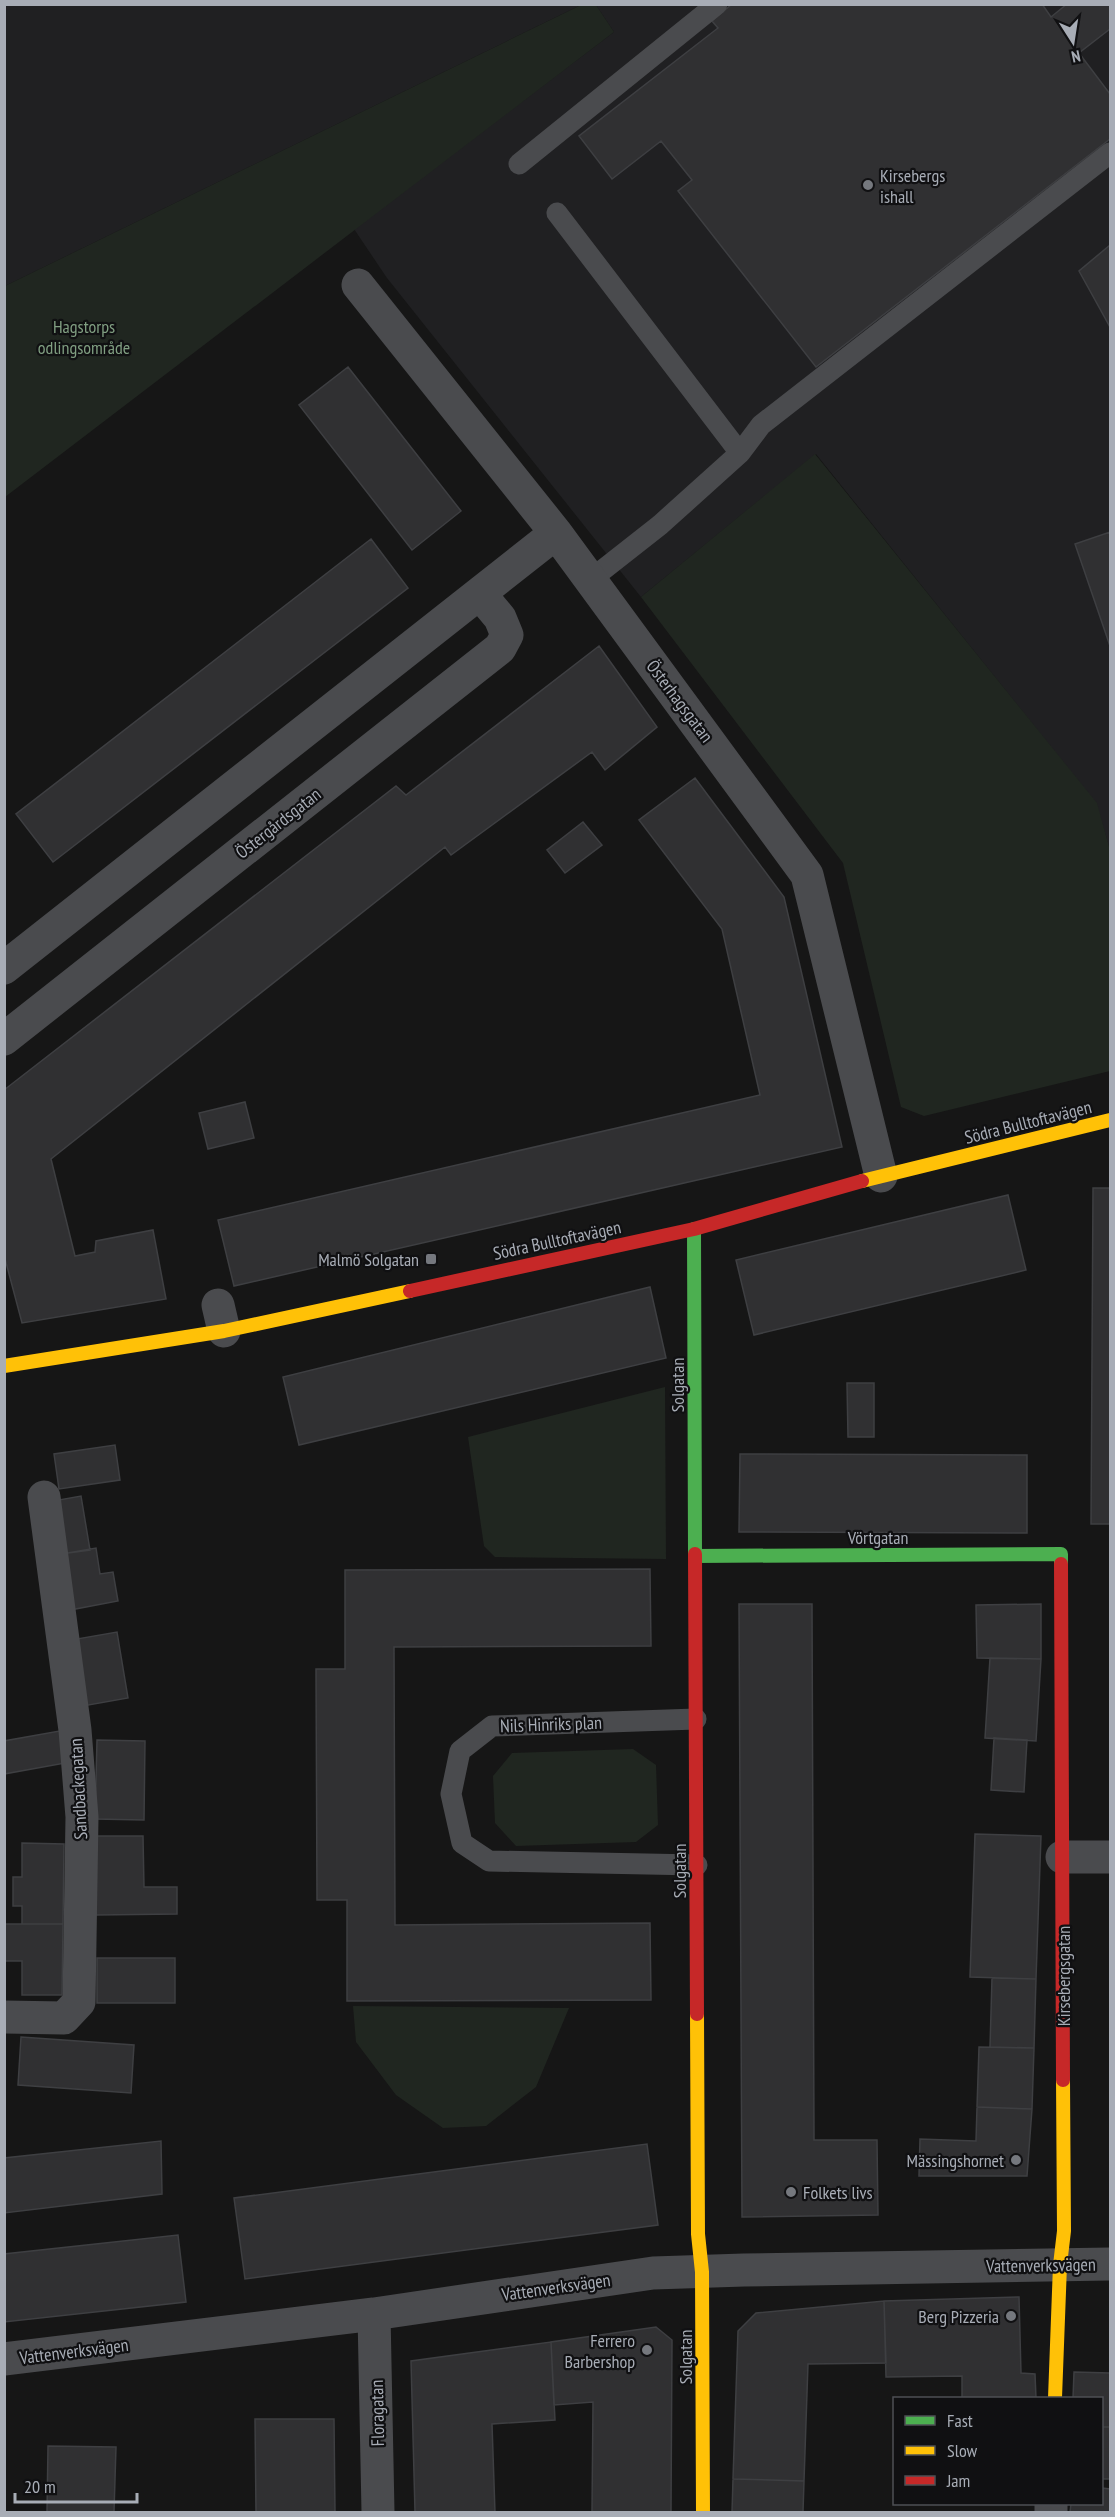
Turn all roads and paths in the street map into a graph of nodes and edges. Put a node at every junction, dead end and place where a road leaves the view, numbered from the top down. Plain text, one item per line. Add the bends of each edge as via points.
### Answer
1 (717, 4) edge
2 (1110, 153) edge
3 (519, 164) dead end
4 (556, 213) dead end
5 (357, 285) dead end
6 (740, 453) junction
7 (556, 533) junction
8 (590, 580) junction
9 (480, 594) junction
10 (4, 969) edge
11 (4, 1039) edge
12 (1110, 1120) edge
13 (880, 1176) junction
14 (694, 1229) junction
15 (4, 1366) edge
16 (44, 1497) dead end
17 (1061, 1554) joint
18 (695, 1556) junction
19 (696, 1719) junction
20 (1062, 1857) junction
21 (1110, 1857) edge
22 (697, 1865) junction
23 (4, 2017) edge
24 (1110, 2264) edge
25 (1060, 2265) junction
26 (702, 2272) junction
27 (374, 2314) junction
28 (4, 2359) edge
29 (1055, 2397) edge
30 (378, 2512) edge
31 (703, 2512) edge

1 - 3 lane
2 - 6 lane via 761,425
4 - 6 lane
5 - 7 street, Österhagsgatan
6 - 8 lane via 660,525
7 - 8 street, Österhagsgatan
7 - 9 street
8 - 13 street, Österhagsgatan via 807,874
9 - 10 street
9 - 11 street, Östergårdsgatan via 500,618 507,635 500,648
12 - 13 street, Södra Bulltoftavägen
13 - 14 street, Södra Bulltoftavägen
14 - 15 street, Södra Bulltoftavägen via 221,1318
14 - 18 street, Solgatan
16 - 23 street, Sandbackegatan via 75,1730 82,1817 80,2002 64,2018
17 - 18 street, Vörtgatan
17 - 20 street, Kirsebergsgatan
18 - 19 street, Solgatan
19 - 22 street, Solgatan
19 - 22 lane, Nils Hinriks plan via 492,1726 460,1751 452,1794 462,1843 489,1861
20 - 21 street
20 - 25 street, Kirsebergsgatan via 1064,2231
22 - 26 street, Solgatan
24 - 25 street, Vattenverksvägen
25 - 26 street, Vattenverksvägen
25 - 29 street, Kirsebergsgatan
26 - 27 street, Vattenverksvägen via 653,2273
26 - 31 street, Solgatan
27 - 28 street, Vattenverksvägen
27 - 30 street, Floragatan

